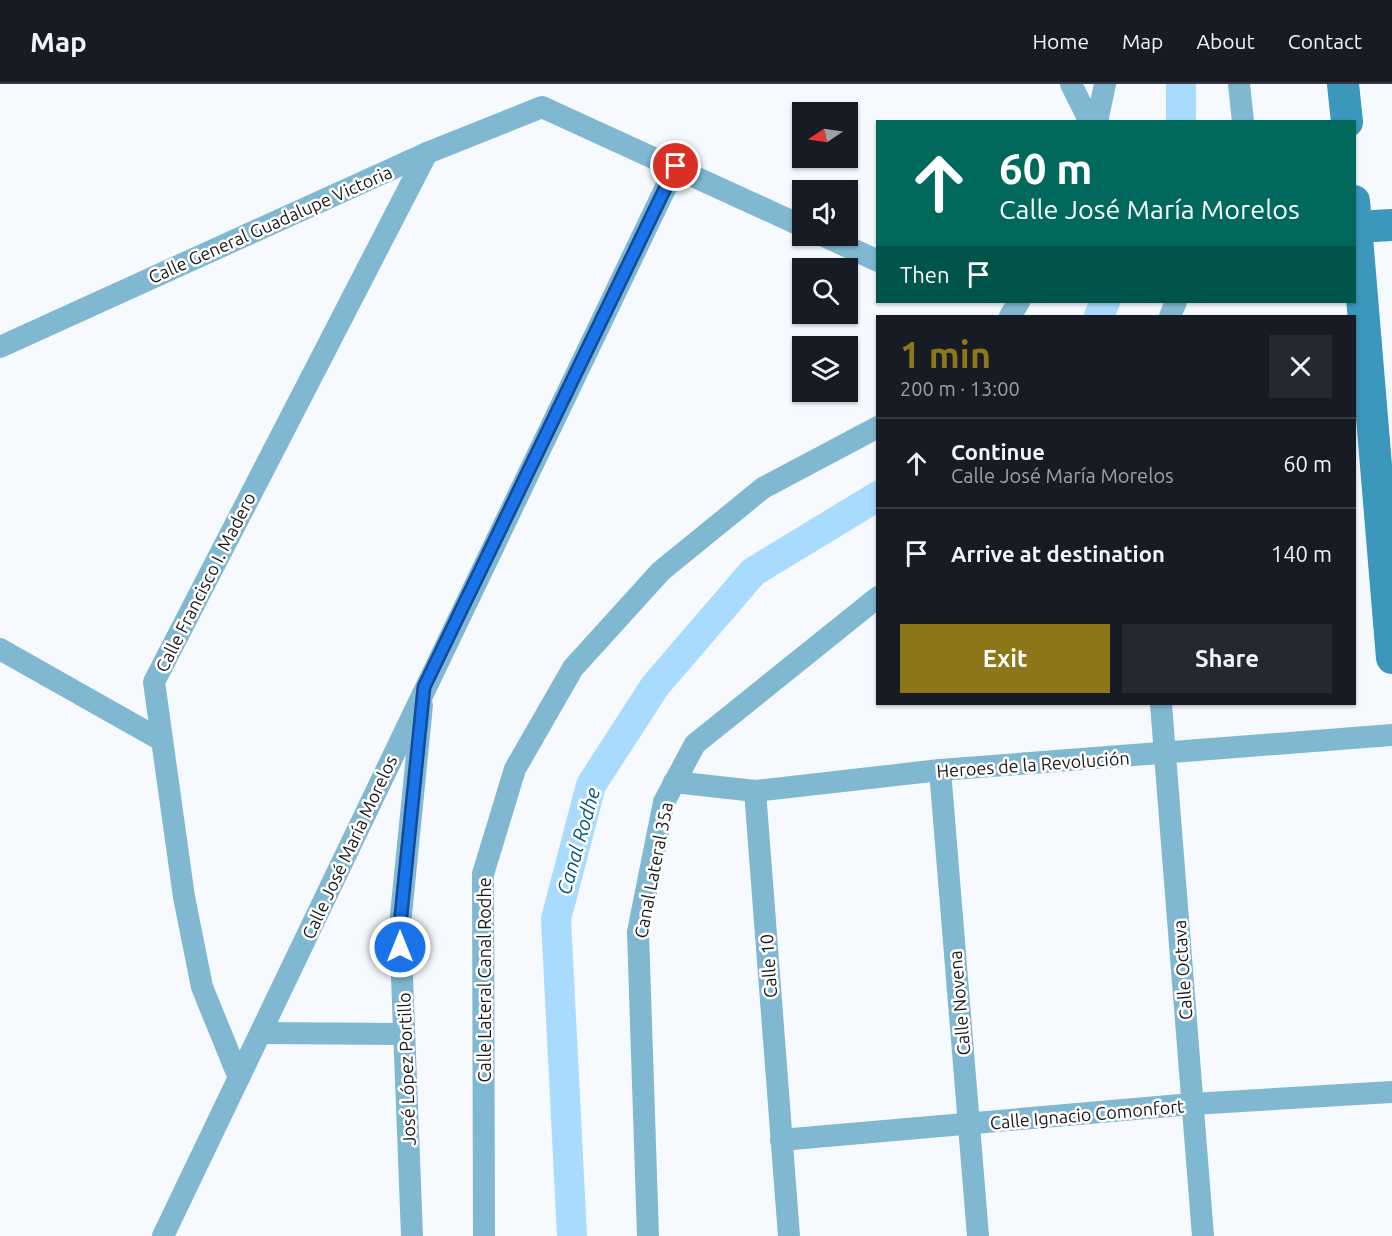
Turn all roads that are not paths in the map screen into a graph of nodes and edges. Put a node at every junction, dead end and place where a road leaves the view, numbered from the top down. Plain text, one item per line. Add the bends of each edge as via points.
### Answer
1 (1071, 84) edge
2 (1105, 84) edge
3 (1239, 84) edge
4 (1343, 84) edge
5 (1089, 120) edge
6 (1097, 120) edge
7 (1243, 120) edge
8 (1347, 120) edge
9 (427, 153) junction
10 (676, 166) junction
11 (1356, 214) edge
12 (792, 220) edge
13 (1392, 225) edge
14 (846, 246) edge
15 (876, 260) edge
16 (1379, 339) edge
17 (0, 347) edge
18 (876, 428) edge
19 (876, 599) edge
20 (0, 648) edge
21 (1392, 658) edge
22 (424, 687) junction
23 (1161, 705) edge
24 (1392, 735) edge
25 (161, 740) junction
26 (1165, 754) junction
27 (939, 770) junction
28 (674, 782) junction
29 (755, 791) junction
30 (261, 1034) junction
31 (404, 1034) junction
32 (239, 1078) junction
33 (1392, 1092) edge
34 (1192, 1104) junction
35 (968, 1125) junction
36 (781, 1140) junction
37 (163, 1236) edge
38 (412, 1236) edge
39 (484, 1236) edge
40 (648, 1236) edge
41 (789, 1236) edge
42 (978, 1236) edge
43 (1203, 1236) edge

1 - 5 street
2 - 6 street
3 - 7 street
4 - 8 main road
9 - 10 street, Calle General Guadalupe Victoria via 542,107
9 - 17 street, Calle General Guadalupe Victoria
9 - 25 street, Calle Francisco I. Madero via 154,682
10 - 12 street
10 - 22 street, Calle José María Morelos
11 - 13 main road
11 - 16 main road
14 - 15 street
16 - 21 main road
18 - 39 street, Calle Lateral Canal Rodhe via 763,488 661,572 573,668 516,769 483,874
19 - 28 street, Canal Lateral 35a via 695,744
20 - 25 street
22 - 30 street, Calle José María Morelos
22 - 31 street, José López Portillo via 400,925
23 - 26 street, Calle Octava
24 - 26 street, Heroes de la Revolución
25 - 32 street, Calle Francisco I. Madero via 184,897 202,987
26 - 27 street, Heroes de la Revolución
26 - 34 street, Calle Octava
27 - 29 street, Heroes de la Revolución
27 - 35 street, Calle Novena
28 - 29 street, Heroes de la Revolución
28 - 40 street, Canal Lateral 35a via 664,802 638,932
29 - 36 street, Calle 10
30 - 31 street
30 - 32 street, Calle José María Morelos
31 - 38 street, José López Portillo
32 - 37 street, Calle José María Morelos
33 - 34 street, Calle Ignacio Comonfort
34 - 35 street, Calle Ignacio Comonfort
34 - 43 street, Calle Octava
35 - 36 street, Calle Ignacio Comonfort
35 - 42 street, Calle Novena
36 - 41 street, Calle 10

